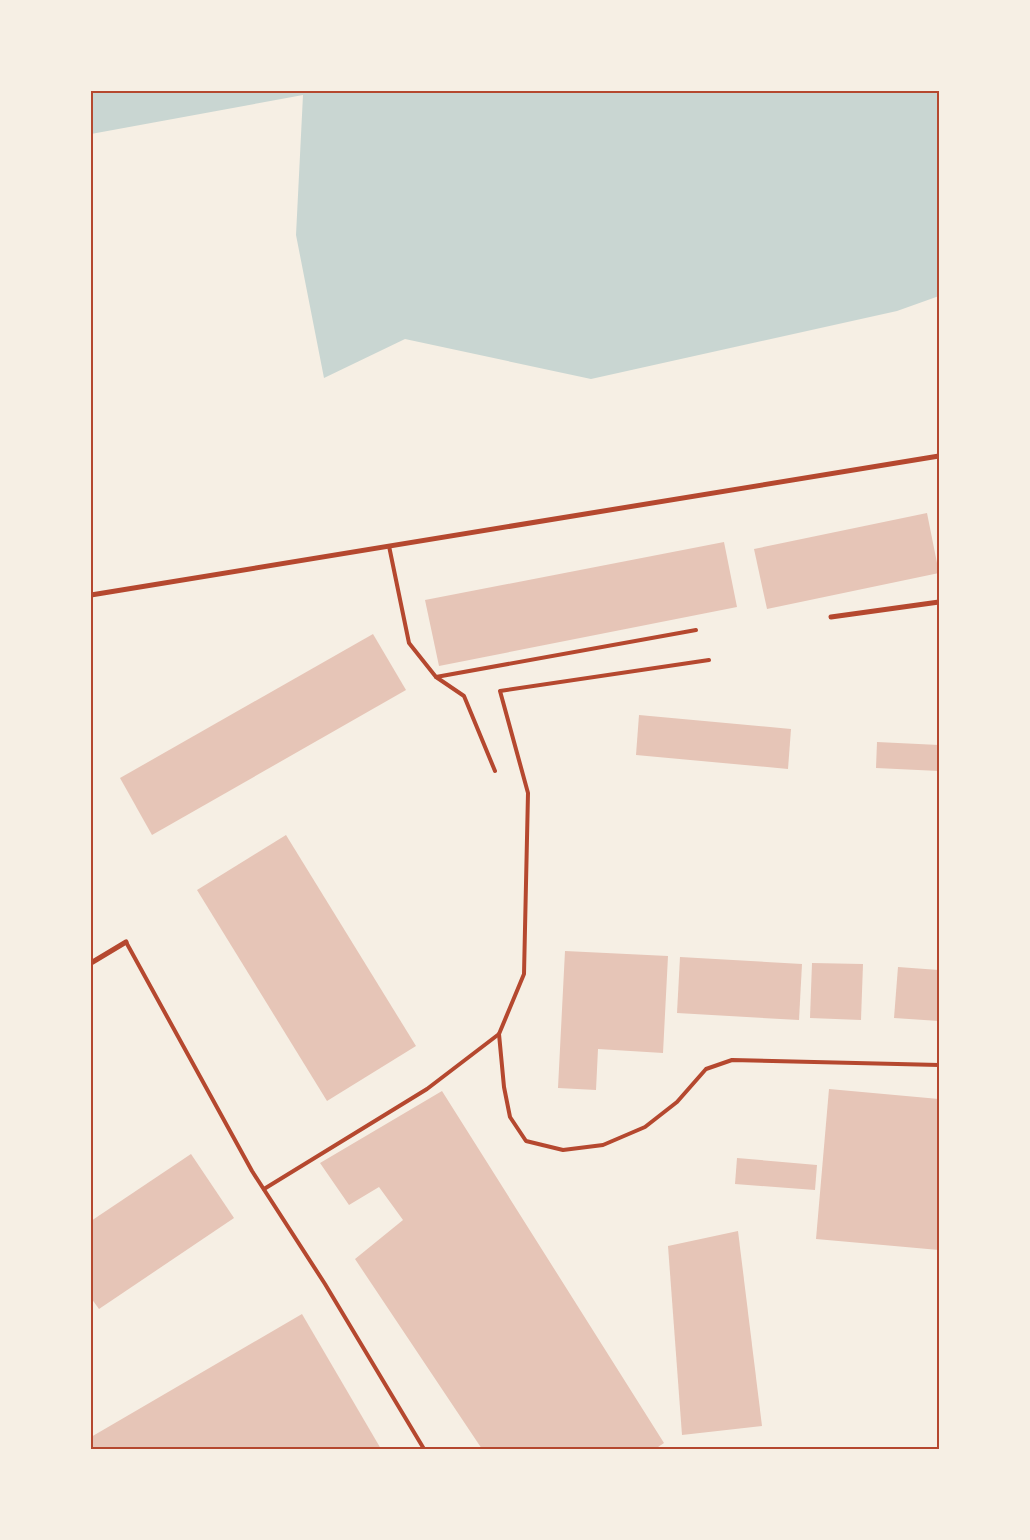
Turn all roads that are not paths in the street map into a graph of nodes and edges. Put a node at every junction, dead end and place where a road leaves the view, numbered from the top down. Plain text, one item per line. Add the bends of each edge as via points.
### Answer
1 (939, 456) edge
2 (389, 546) junction
3 (91, 595) edge
4 (939, 602) edge
5 (831, 617) dead end
6 (696, 630) dead end
7 (710, 660) dead end
8 (436, 677) junction
9 (495, 771) dead end
10 (126, 942) joint
11 (91, 962) edge
12 (499, 1034) junction
13 (939, 1065) edge
14 (264, 1189) junction
15 (424, 1449) edge

1 - 2 street
2 - 3 street
2 - 8 lane via 409,643
4 - 5 street
6 - 8 lane
7 - 12 lane via 500,691 528,793 524,974
8 - 9 lane via 464,696
10 - 11 street
10 - 14 lane
12 - 13 lane via 510,1117 526,1141 562,1150 603,1145 645,1127 677,1102 706,1070 732,1060
12 - 14 lane via 428,1089
14 - 15 lane via 326,1284

